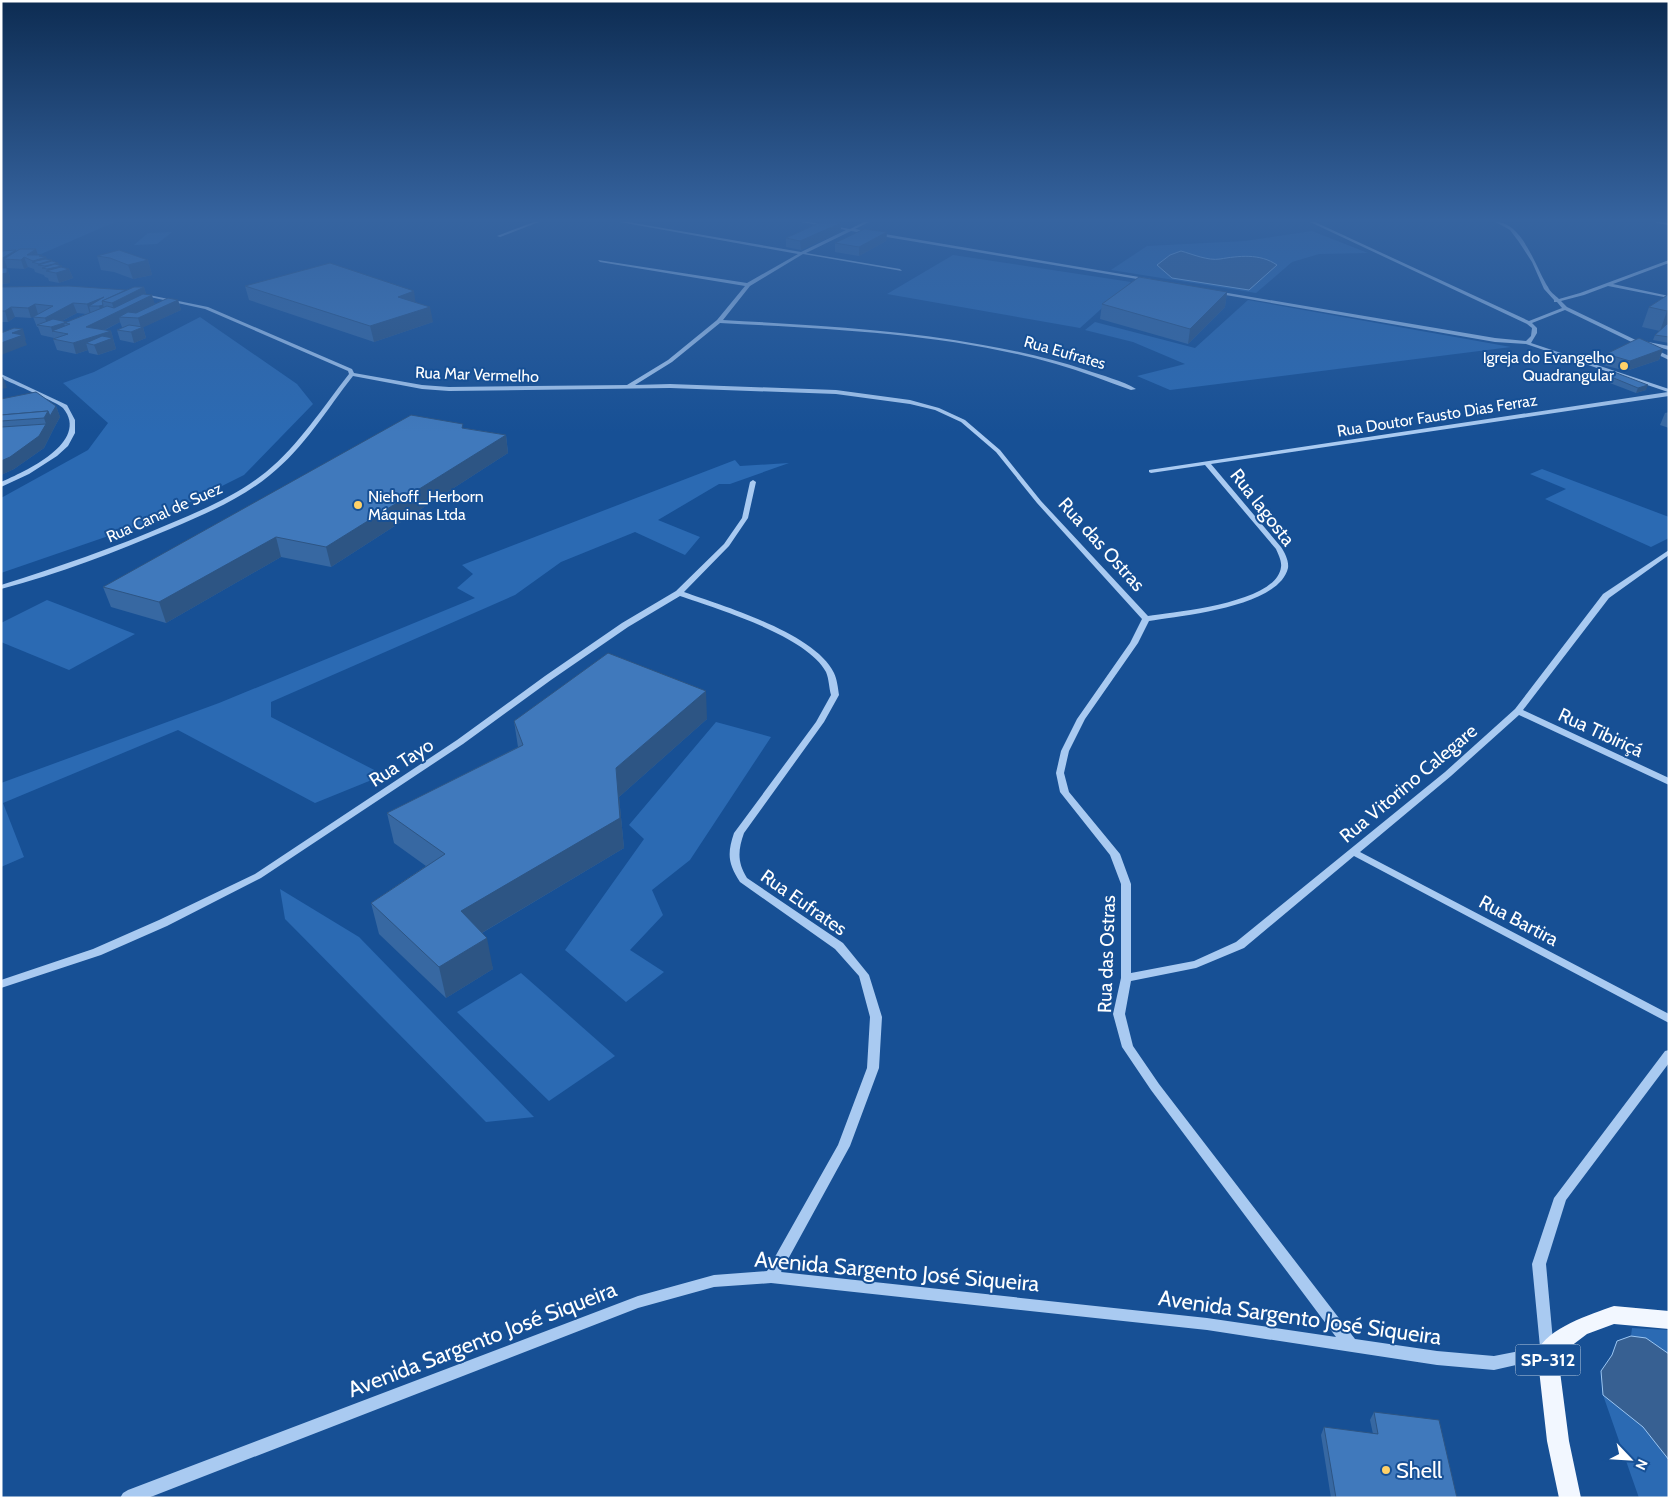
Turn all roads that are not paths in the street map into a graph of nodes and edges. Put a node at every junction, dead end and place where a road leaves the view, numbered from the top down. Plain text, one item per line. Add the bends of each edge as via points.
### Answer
1 (742, 292) edge
2 (1218, 292) edge
3 (1462, 292) edge
4 (1548, 292) edge
5 (1587, 292) edge
6 (1645, 292) edge
7 (132, 293) edge
8 (1669, 297) edge
9 (1556, 301) junction
10 (1565, 308) junction
11 (719, 321) junction
12 (1529, 323) junction
13 (1631, 339) junction
14 (1527, 343) junction
15 (1669, 348) edge
16 (1669, 358) edge
17 (352, 374) junction
18 (1, 376) edge
19 (628, 386) junction
20 (1133, 389) dead end
21 (1669, 393) edge
22 (910, 402) joint
23 (1208, 464) junction
24 (1152, 472) dead end
25 (753, 482) dead end
26 (1, 485) edge
27 (1669, 552) edge
28 (1, 587) edge
29 (679, 593) junction
30 (1146, 619) junction
31 (1518, 711) junction
32 (1669, 782) edge
33 (1353, 852) junction
34 (1126, 978) junction
35 (1, 984) edge
36 (1669, 1020) edge
37 (1669, 1054) edge
38 (772, 1277) junction
39 (1669, 1320) edge
40 (1352, 1346) junction
41 (1548, 1352) junction
42 (128, 1498) edge
43 (1570, 1498) edge

1 - 11 street
2 - 14 street
3 - 12 street
4 - 9 street
5 - 9 street
6 - 8 street
7 - 17 street, Rua Mar Vermelho via 183,302 224,315 350,370
9 - 10 street
10 - 12 street
10 - 13 street
11 - 19 street via 670,361
11 - 20 street, Rua Eufrates via 913,334 1047,360
12 - 14 street via 1536,332
13 - 15 street
13 - 16 street
14 - 21 street
17 - 19 street, Rua Mar Vermelho via 413,386 449,389
17 - 28 street, Rua Canal de Suez via 295,445 269,472 244,490 207,511 108,552
18 - 26 street via 65,406 72,414 74,428 68,444 48,460
19 - 22 street, Rua Mar Vermelho via 836,392
21 - 23 street, Rua Doutor Fausto Dias Ferraz
22 - 30 street, Rua das Ostras via 937,409 963,421 998,451 1039,502
23 - 24 street, Rua Doutor Fausto Dias Ferraz
23 - 30 street, Rua lagosta via 1280,548 1284,571 1267,590 1248,600
25 - 29 street, Rua Tayo via 745,518 727,545
27 - 31 street, Rua Vitorino Calegare via 1606,596
29 - 35 street, Rua Tayo via 625,625 460,742 258,876 97,952
29 - 38 street, Rua Eufrates via 755,622 810,649 830,670 835,695 820,722 739,833 732,853 742,880 839,946 864,975 876,1017 873,1068 844,1146
30 - 34 street, Rua das Ostras via 1134,643 1081,719 1065,751 1060,773 1065,792 1115,854 1126,884
31 - 32 street, Rua Tibiriçá
31 - 33 street, Rua Vitorino Calegare
33 - 34 street, Rua Vitorino Calegare via 1240,945 1196,964
33 - 36 street, Rua Bartira
34 - 40 street, Rua das Ostras via 1119,1014 1128,1047
37 - 41 street via 1560,1198 1539,1264
38 - 40 street, Avenida Sargento José Siqueira via 1206,1324
38 - 42 street, Avenida Sargento José Siqueira via 714,1281 638,1302
39 - 41 main road, SP-312 via 1614,1316 1580,1327
40 - 41 street, Avenida Sargento José Siqueira via 1494,1362
41 - 43 main road, SP-312 via 1558,1442

